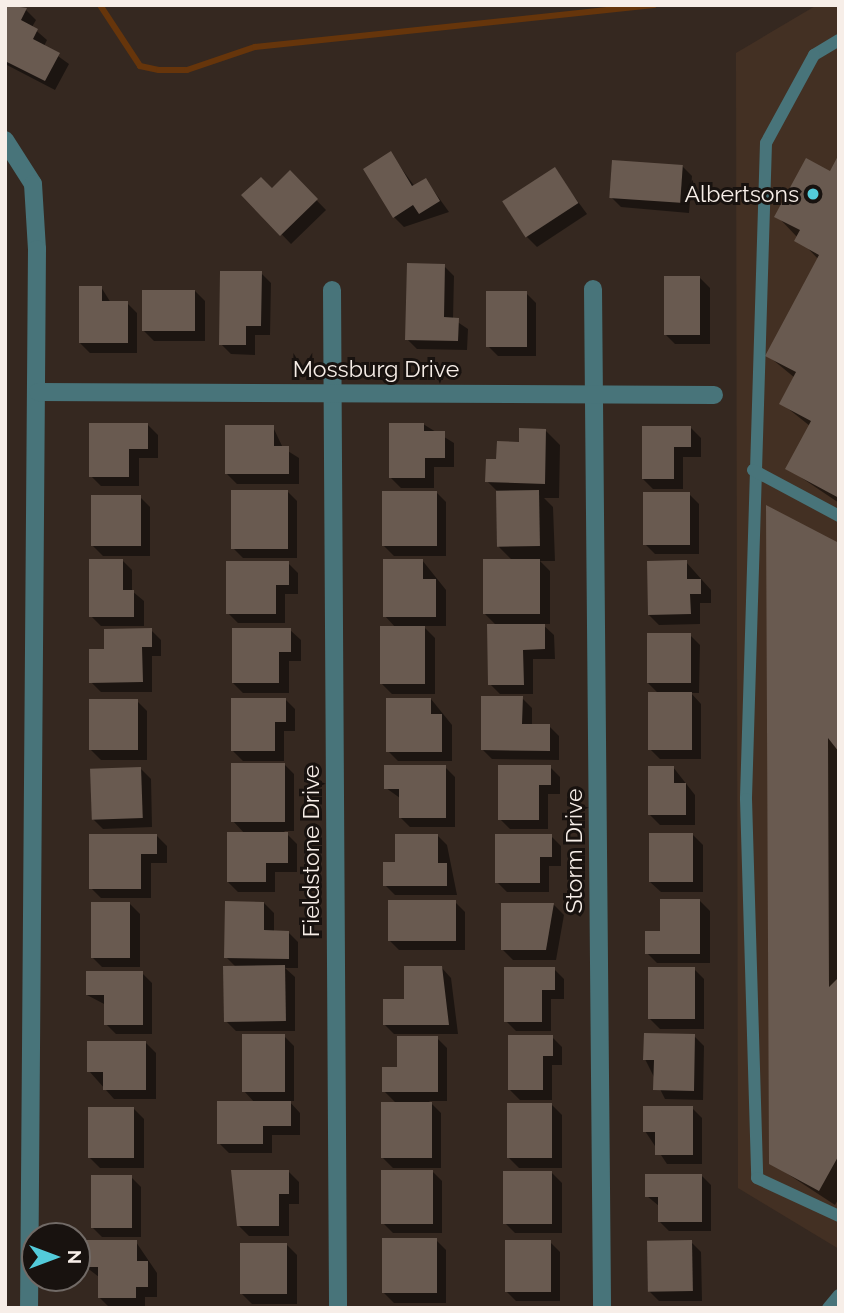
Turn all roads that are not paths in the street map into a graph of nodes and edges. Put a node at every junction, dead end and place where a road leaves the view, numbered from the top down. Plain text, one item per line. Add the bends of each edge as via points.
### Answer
1 (839, 40) edge
2 (5, 140) edge
3 (593, 289) dead end
4 (332, 290) dead end
5 (38, 392) junction
6 (333, 393) junction
7 (594, 395) junction
8 (714, 395) dead end
9 (752, 470) junction
10 (839, 516) edge
11 (839, 1216) edge
12 (839, 1295) edge
13 (29, 1308) edge
14 (338, 1308) edge
15 (602, 1308) edge
16 (828, 1308) edge

1 - 9 lane via 814,55 766,143
2 - 5 street via 33,184
3 - 7 street, Storm Drive
4 - 6 street, Fieldstone Drive
5 - 6 street, Mossburg Drive
5 - 13 street
6 - 7 street, Mossburg Drive
6 - 14 street, Fieldstone Drive
7 - 8 street, Mossburg Drive
7 - 15 street, Storm Drive
9 - 10 lane
9 - 11 lane via 746,799 757,1178
12 - 16 lane

